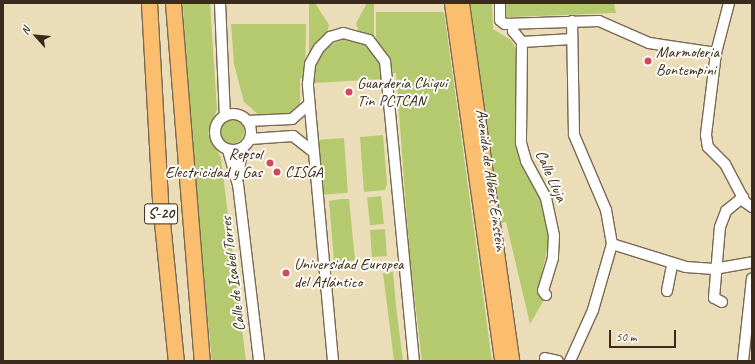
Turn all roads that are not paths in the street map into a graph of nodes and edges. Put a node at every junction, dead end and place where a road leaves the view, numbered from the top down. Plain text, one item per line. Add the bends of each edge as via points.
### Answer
1 (149, 3) edge
2 (173, 3) edge
3 (220, 3) edge
4 (452, 3) edge
5 (462, 3) edge
6 (500, 3) edge
7 (729, 3) edge
8 (572, 21) junction
9 (513, 24) junction
10 (572, 39) junction
11 (522, 42) junction
12 (716, 53) junction
13 (152, 68) junction
14 (308, 105) junction
15 (225, 116) junction
16 (247, 121) junction
17 (250, 139) junction
18 (242, 148) junction
19 (228, 150) junction
20 (312, 151) junction
21 (238, 184) junction
22 (743, 197) junction
23 (752, 207) edge
24 (612, 244) junction
25 (752, 262) edge
26 (672, 265) junction
27 (717, 268) junction
28 (752, 278) edge
29 (667, 291) dead end
30 (546, 294) dead end
31 (722, 302) dead end
32 (545, 358) dead end
33 (168, 361) edge
34 (176, 361) edge
35 (202, 361) edge
36 (259, 361) edge
37 (333, 361) edge
38 (414, 361) edge
39 (501, 361) edge
40 (512, 361) edge
41 (558, 361) edge
42 (570, 361) edge
43 (743, 361) edge

1 - 13 highway, S-20
2 - 35 highway, S-20
3 - 15 street
4 - 39 main road, Avenida de Albert Einstein
5 - 40 main road, Avenida de Albert Einstein
6 - 9 street, Calle Lluja via 500,20
7 - 12 street
8 - 9 street
8 - 10 street
8 - 12 street via 599,21 650,43
9 - 11 street, Calle Lluja via 513,31
10 - 11 street
10 - 24 street via 574,135 606,210
11 - 30 street, Calle Lluja via 521,143 526,162 546,198 554,236 553,258 543,291
12 - 22 street via 706,135 708,147 725,164
13 - 33 highway
13 - 34 highway, S-20
14 - 16 street via 292,119
14 - 20 street
14 - 38 street via 310,64 330,38 343,33 358,35 375,45 385,61 387,73
15 - 16 street via 239,115
15 - 19 street via 219,121 215,134
16 - 17 street
17 - 18 street
17 - 20 street via 293,136
18 - 19 street
18 - 21 street, Calle de Isabel Torres
19 - 21 street, Calle de Isabel Torres
20 - 37 street
21 - 36 street, Calle de Isabel Torres
22 - 23 street
22 - 27 street via 721,220
24 - 26 street
24 - 42 street via 593,310
25 - 27 street
26 - 27 street
26 - 29 street
27 - 31 street via 714,298
28 - 43 street
32 - 41 street

